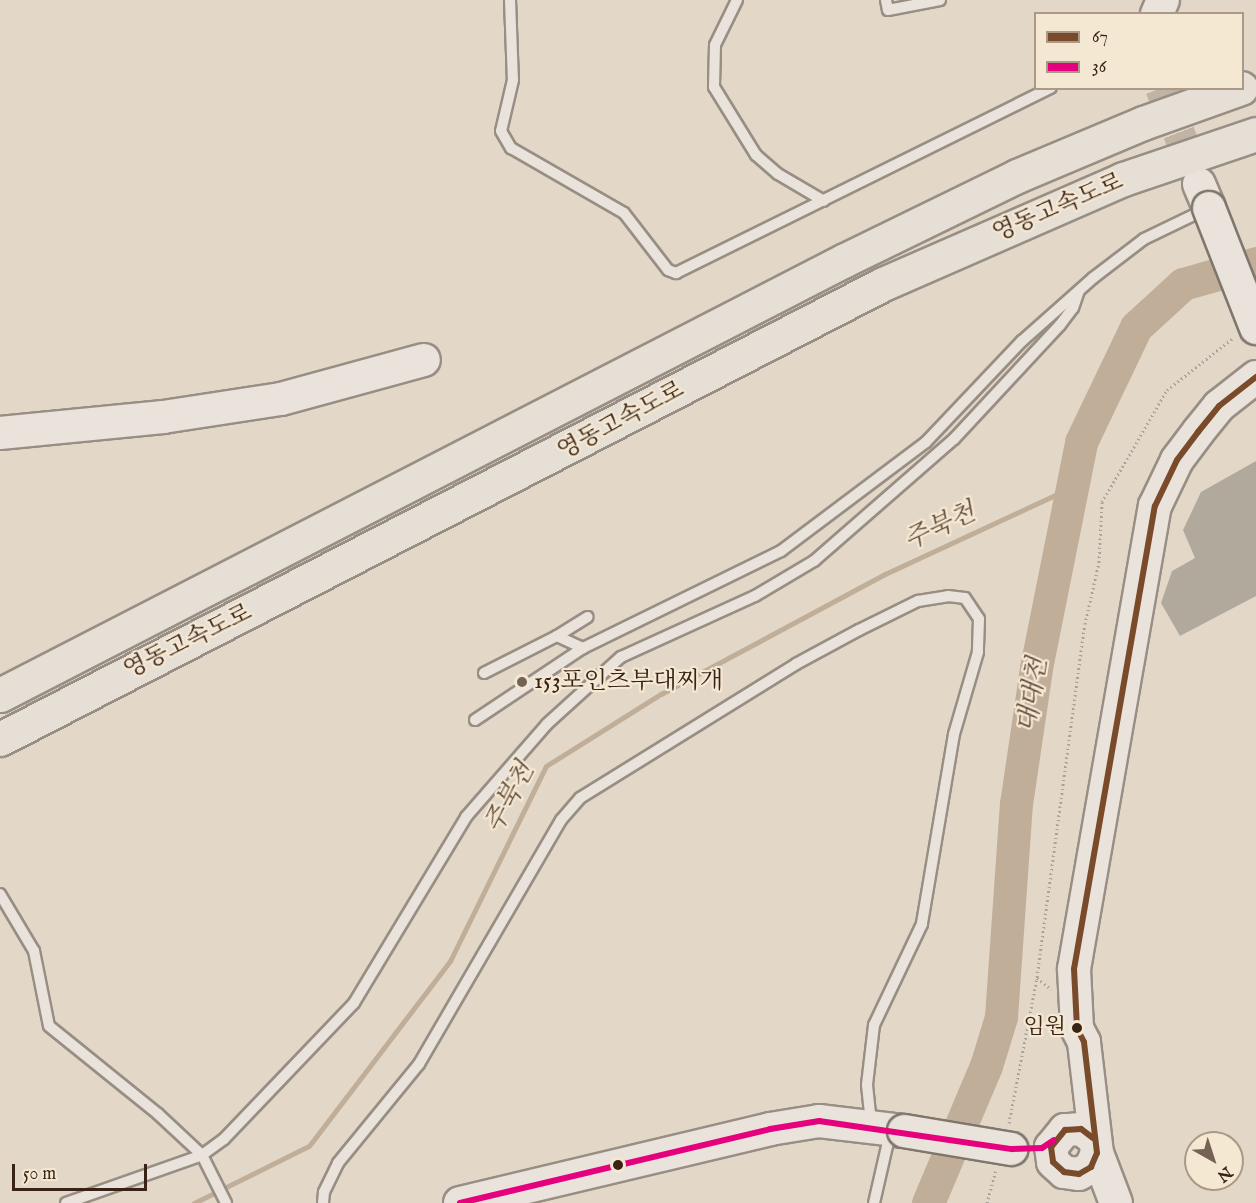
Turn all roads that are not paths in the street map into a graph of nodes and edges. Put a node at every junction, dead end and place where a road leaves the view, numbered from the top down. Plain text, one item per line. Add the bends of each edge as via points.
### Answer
1 (510, 0) edge
2 (737, 0) edge
3 (885, 0) edge
4 (940, 0) edge
5 (1047, 90) edge
6 (1236, 90) edge
7 (1256, 134) edge
8 (1204, 196) joint
9 (824, 201) junction
10 (1079, 291) junction
11 (1249, 331) edge
12 (424, 360) dead end
13 (1256, 377) edge
14 (0, 433) edge
15 (588, 617) dead end
16 (557, 636) junction
17 (583, 648) junction
18 (143, 663) junction
19 (484, 673) dead end
20 (0, 695) edge
21 (474, 720) dead end
22 (0, 739) edge
23 (0, 764) edge
24 (0, 894) edge
25 (1077, 1028) junction
26 (889, 1129) junction
27 (1095, 1145) junction
28 (1060, 1154) junction
29 (202, 1155) junction
30 (66, 1203) edge
31 (226, 1203) edge
32 (323, 1203) edge
33 (460, 1203) edge
34 (874, 1203) edge
35 (1102, 1203) edge
36 (1116, 1203) edge

1 - 9 lane via 513,80 501,131 511,148 624,213 668,270 688,269
2 - 9 lane via 714,45 714,87 756,155 778,174
3 - 4 lane via 888,10
5 - 9 lane
6 - 20 highway, 영동고속도로 via 1143,123 1017,176 845,260
7 - 18 highway, 영동고속도로 via 1123,179 883,284 404,534
8 - 10 lane
8 - 11 main road, bridge
10 - 17 lane via 1022,341 926,442 781,551
10 - 29 lane via 1073,308 1060,325 954,439 814,561 755,596 621,657 547,724 466,817 354,1003 224,1139
12 - 14 main road via 281,399 163,417
13 - 25 main road via 1219,406 1198,432 1177,460 1155,506 1074,969
15 - 16 lane
16 - 17 lane
16 - 19 lane
17 - 21 lane
18 - 22 highway, 영동고속도로
18 - 23 highway
24 - 29 lane via 34,951 50,1026
25 - 27 main road via 1084,1042
25 - 28 main road via 1072,1041 1071,1098
26 - 28 main road, bridge via 1005,1149 1042,1148
26 - 32 lane via 867,1085 874,1025 922,924 954,734 978,652 979,619 964,598 948,596 918,601 859,630 796,664 580,798 561,820 419,1064 338,1163
26 - 33 main road via 819,1121 770,1129
26 - 34 lane
27 - 28 main road via 1081,1129
27 - 28 main road via 1086,1171
27 - 36 main road
28 - 35 main road
29 - 30 lane
29 - 31 lane

